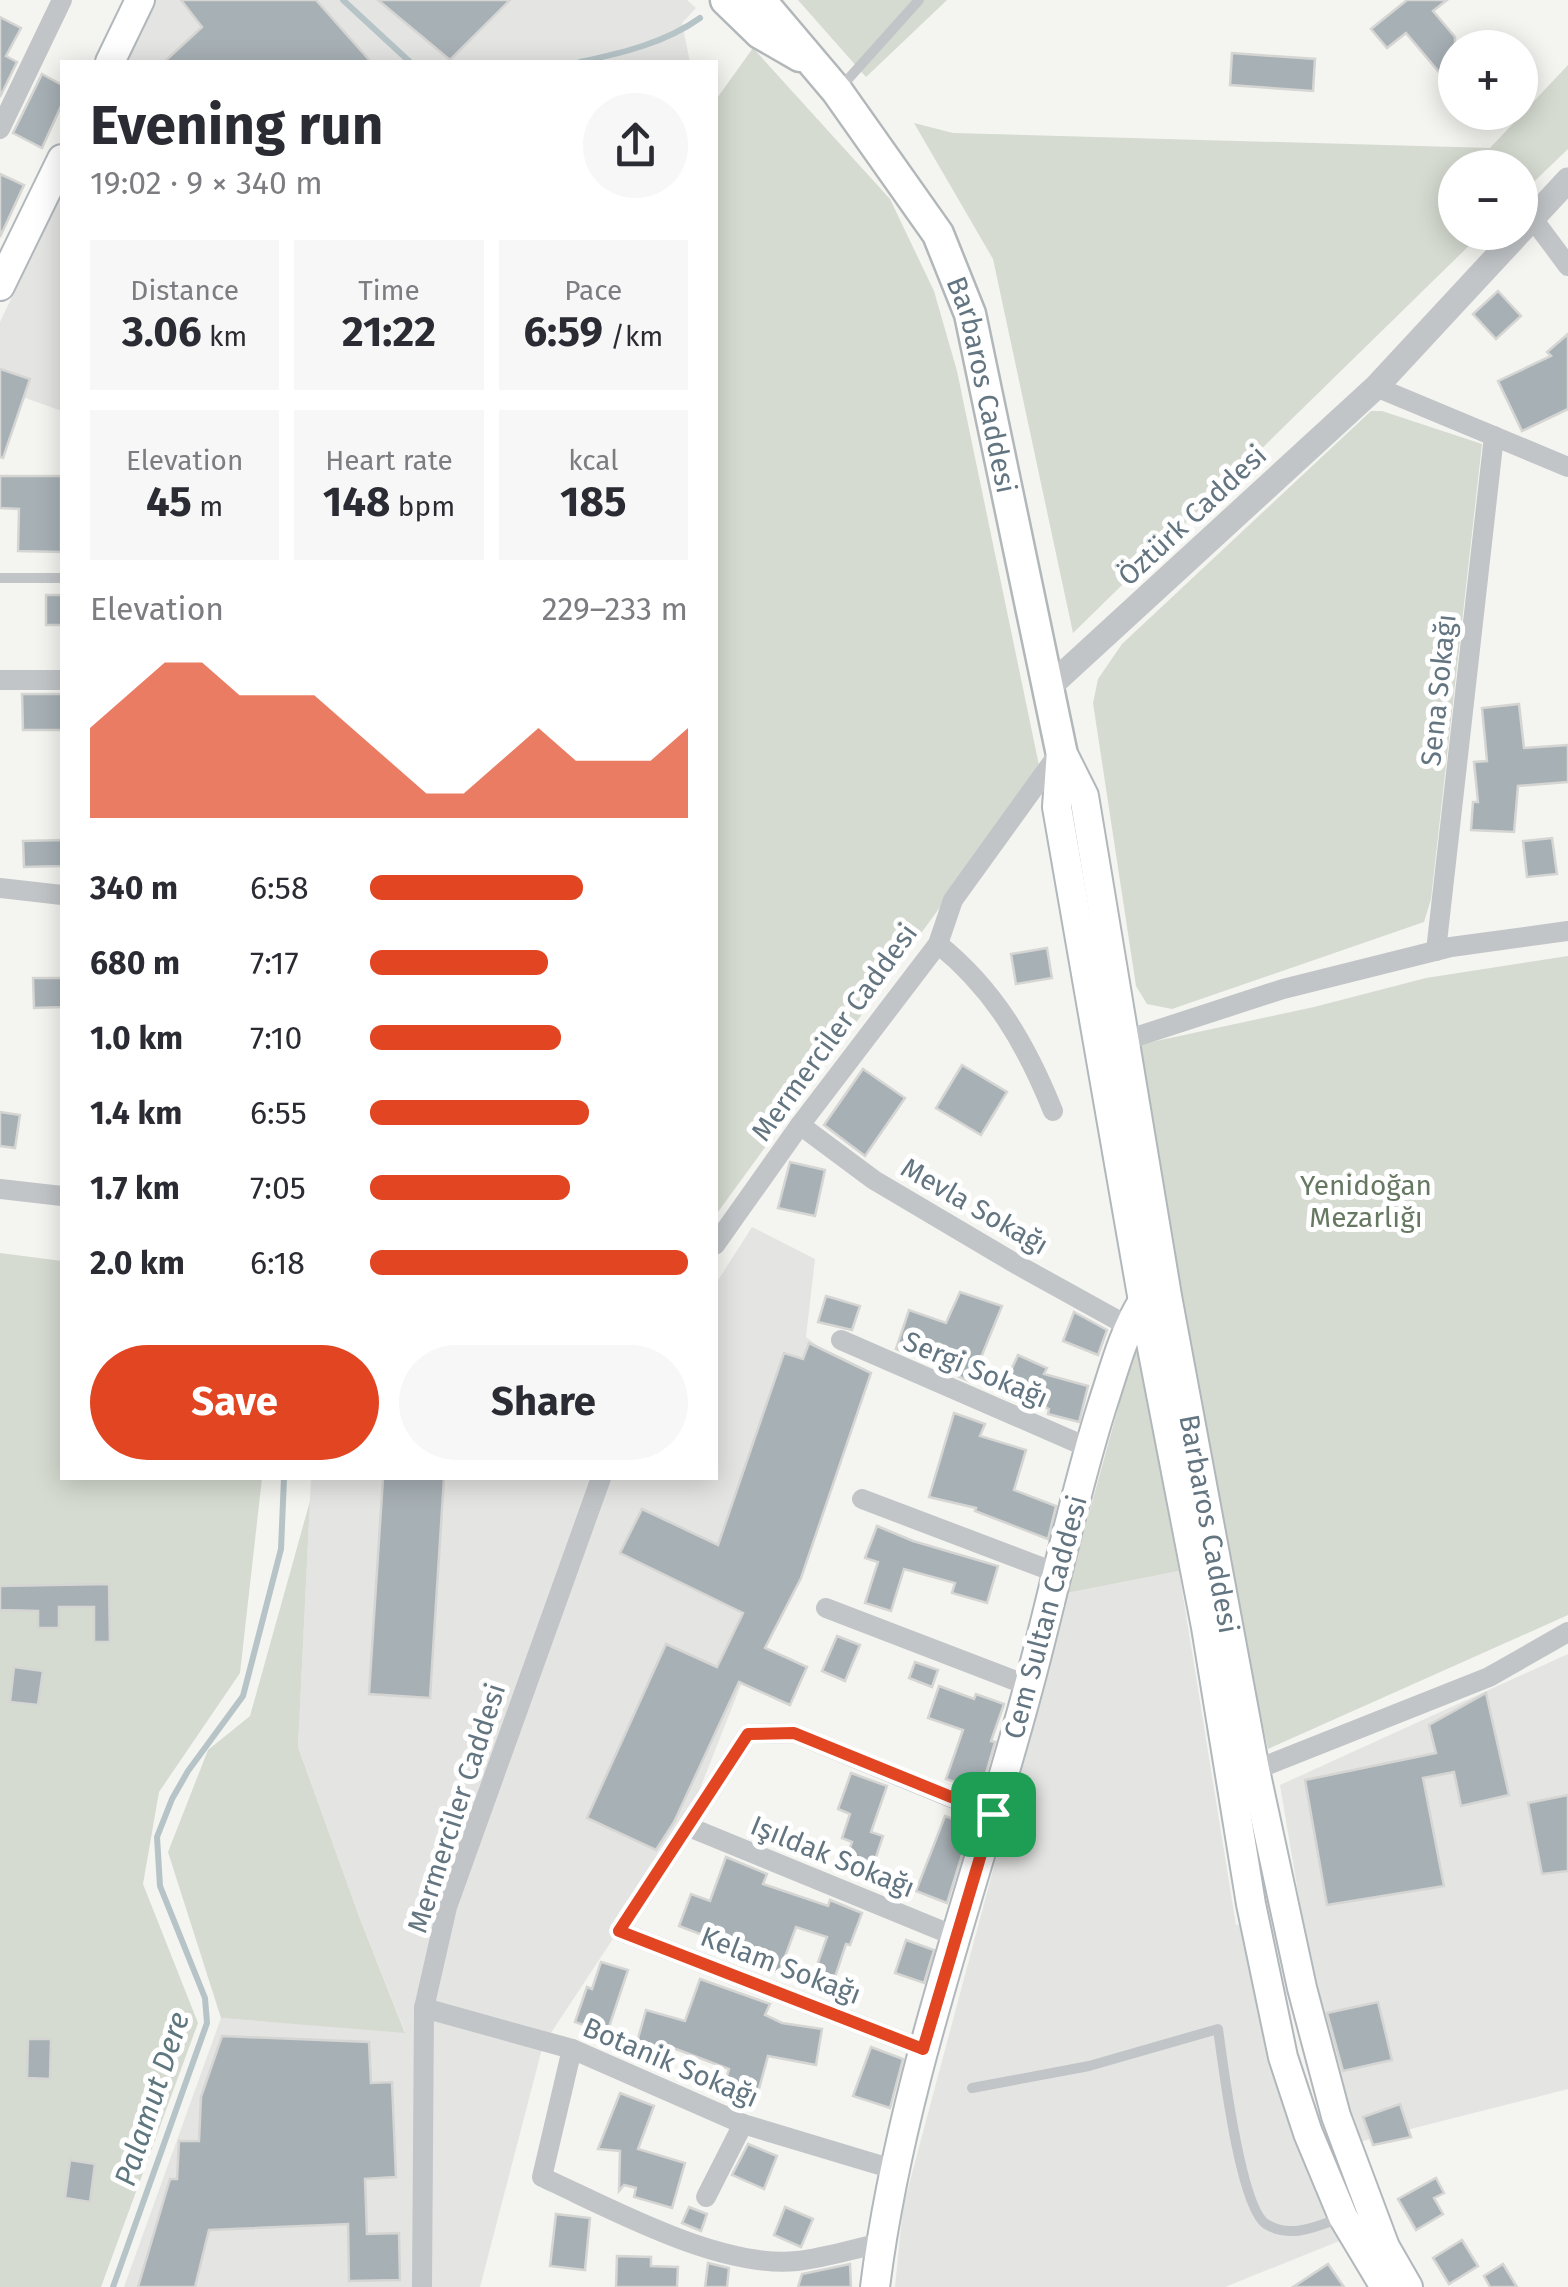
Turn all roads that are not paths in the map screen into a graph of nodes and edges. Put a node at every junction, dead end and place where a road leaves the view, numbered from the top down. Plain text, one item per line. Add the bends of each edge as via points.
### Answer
1 (62, 0) edge
2 (140, 0) edge
3 (726, 0) edge
4 (760, 0) edge
5 (919, 0) edge
6 (111, 60) edge
7 (811, 63) junction
8 (837, 91) junction
9 (0, 129) edge
10 (60, 163) edge
11 (1568, 180) edge
12 (1538, 213) edge
13 (1538, 226) edge
14 (1504, 250) edge
15 (1568, 266) edge
16 (0, 286) edge
17 (1376, 388) junction
18 (1494, 436) junction
19 (1568, 467) edge
20 (0, 578) edge
21 (60, 578) edge
22 (0, 680) edge
23 (60, 680) edge
24 (1050, 687) junction
25 (1061, 750) junction
26 (0, 888) edge
27 (60, 895) edge
28 (1568, 931) edge
29 (938, 944) junction
30 (1436, 951) junction
31 (1112, 1040) junction
32 (1052, 1111) dead end
33 (800, 1125) junction
34 (0, 1189) edge
35 (60, 1196) edge
36 (718, 1241) edge
37 (1155, 1299) junction
38 (1128, 1326) junction
39 (841, 1340) dead end
40 (1089, 1448) junction
41 (600, 1480) edge
42 (862, 1498) dead end
43 (1057, 1573) junction
44 (826, 1608) dead end
45 (1568, 1632) edge
46 (1029, 1686) junction
47 (1255, 1770) junction
48 (993, 1814) junction
49 (689, 1827) junction
50 (957, 1936) junction
51 (424, 2008) junction
52 (572, 2049) junction
53 (923, 2049) junction
54 (972, 2088) dead end
55 (743, 2124) junction
56 (896, 2170) junction
57 (706, 2197) dead end
58 (1343, 2217) junction
59 (881, 2243) junction
60 (422, 2287) edge
61 (875, 2287) edge
62 (1385, 2287) edge
63 (1408, 2287) edge

1 - 9 street
2 - 6 main road
3 - 7 main road, Barbaros Caddesi via 760,33
4 - 7 main road, Barbaros Caddesi
5 - 8 lane
7 - 8 main road, Barbaros Caddesi
8 - 24 main road, Barbaros Caddesi via 938,234 970,314
10 - 16 main road
11 - 12 street, Öztürk Caddesi
13 - 15 street
14 - 17 street, Öztürk Caddesi
17 - 18 street
17 - 24 street, Öztürk Caddesi
18 - 19 street
18 - 30 street, Sena Sokağı
20 - 21 lane
22 - 23 street
24 - 25 main road, Barbaros Caddesi
25 - 29 street, Mermerciler Caddesi via 952,900
25 - 31 main road, Barbaros Caddesi via 1084,796
26 - 27 street
28 - 30 street
29 - 32 street via 971,971 1006,1019
29 - 33 street, Mermerciler Caddesi
30 - 31 street
31 - 37 main road, Barbaros Caddesi
33 - 36 street, Mermerciler Caddesi
33 - 38 street, Mevla Sokağı via 874,1180
34 - 35 street
37 - 38 main road, Cem Sultan Caddesi
37 - 47 main road, Barbaros Caddesi
37 - 58 main road, Barbaros Caddesi via 1252,1904 1284,2057
38 - 40 main road, Cem Sultan Caddesi
39 - 40 street, Sergi Sokağı
40 - 43 main road, Cem Sultan Caddesi
41 - 51 street, Mermerciler Caddesi via 448,1907
42 - 43 street
43 - 46 main road, Cem Sultan Caddesi
44 - 46 street
45 - 47 street via 1488,1677
46 - 48 main road, Cem Sultan Caddesi
47 - 63 main road, Barbaros Caddesi via 1336,2116 1385,2247
48 - 49 street via 794,1733 748,1734
48 - 50 main road, Cem Sultan Caddesi
49 - 50 street, Işıldak Sokağı
49 - 53 street, Kelam Sokağı via 619,1931
50 - 53 main road, Cem Sultan Caddesi
51 - 52 street, Botanik Sokağı
51 - 60 street, Mermerciler Caddesi
52 - 55 street, Botanik Sokağı
52 - 59 street via 542,2177 682,2239 755,2260 797,2261
53 - 56 main road, Cem Sultan Caddesi
54 - 58 lane via 1089,2066 1218,2029 1248,2193 1260,2218 1289,2232
55 - 56 street, Botanik Sokağı
55 - 57 street
56 - 59 main road, Cem Sultan Caddesi
58 - 62 main road, Barbaros Caddesi
59 - 61 main road, Cem Sultan Caddesi

